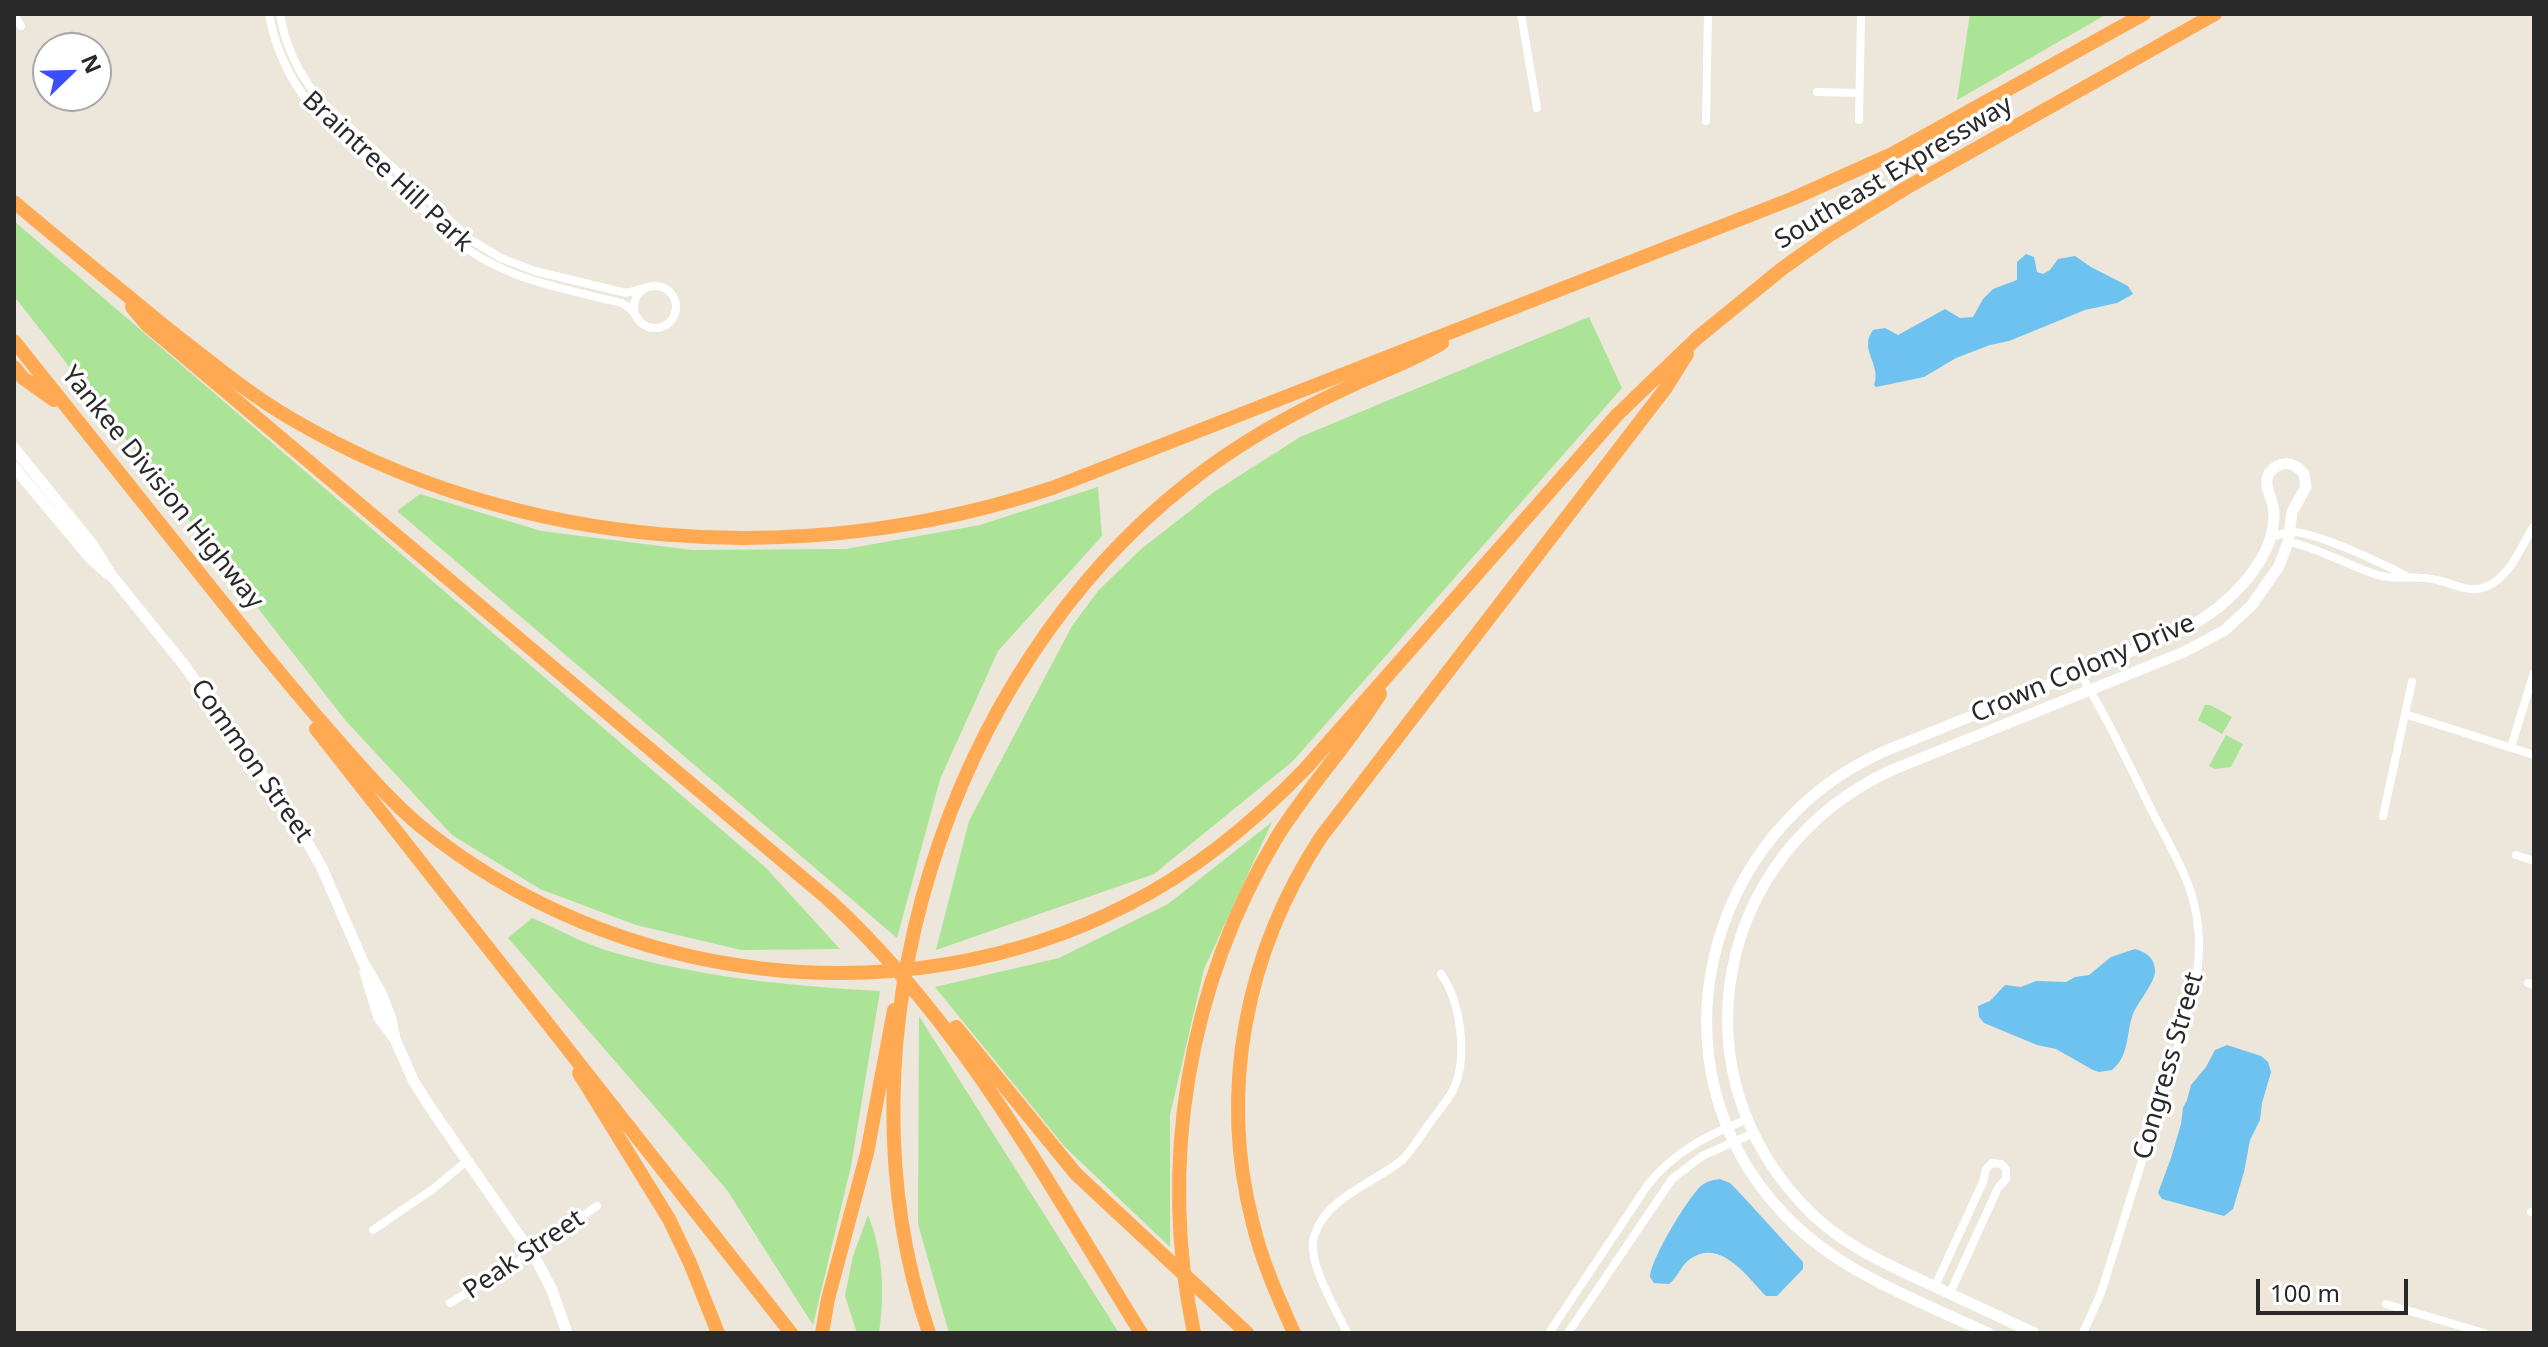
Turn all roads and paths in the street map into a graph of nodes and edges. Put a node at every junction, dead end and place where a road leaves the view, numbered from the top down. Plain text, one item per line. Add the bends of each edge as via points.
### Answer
1 (14, 14) edge
2 (269, 14) edge
3 (280, 14) edge
4 (1521, 14) edge
5 (1708, 14) edge
6 (1861, 14) edge
7 (2144, 14) edge
8 (2202, 14) edge
9 (2215, 14) edge
10 (21, 26) dead end
11 (2182, 33) junction
12 (1817, 92) dead end
13 (1859, 93) junction
14 (1537, 108) dead end
15 (1859, 120) dead end
16 (1706, 121) dead end
17 (14, 202) edge
18 (111, 283) junction
19 (644, 288) junction
20 (637, 317) junction
21 (1484, 319) junction
22 (1697, 338) junction
23 (14, 341) edge
24 (14, 367) edge
25 (71, 413) junction
26 (14, 448) edge
27 (14, 467) edge
28 (2268, 493) junction
29 (2300, 499) junction
30 (2534, 526) edge
31 (2289, 537) junction
32 (2268, 539) junction
33 (112, 576) junction
34 (1401, 660) junction
35 (273, 666) junction
36 (2079, 672) junction
37 (2534, 673) edge
38 (2412, 682) dead end
39 (2090, 690) junction
40 (2405, 714) junction
41 (2511, 747) junction
42 (2534, 755) edge
43 (2383, 816) dead end
44 (2516, 855) dead end
45 (2534, 861) edge
46 (1441, 974) dead end
47 (924, 995) junction
48 (894, 1025) junction
49 (557, 1034) junction
50 (1748, 1119) junction
51 (1729, 1127) junction
52 (1754, 1133) junction
53 (1735, 1141) junction
54 (468, 1160) junction
55 (1985, 1173) junction
56 (2004, 1182) junction
57 (597, 1206) dead end
58 (373, 1230) dead end
59 (531, 1252) junction
60 (1935, 1286) junction
61 (1950, 1293) junction
62 (450, 1303) dead end
63 (2386, 1304) dead end
64 (822, 1332) edge
65 (567, 1333) edge
66 (718, 1333) edge
67 (791, 1333) edge
68 (929, 1333) edge
69 (1141, 1333) edge
70 (1194, 1333) edge
71 (1247, 1333) edge
72 (1294, 1333) edge
73 (1347, 1333) edge
74 (1549, 1333) edge
75 (1568, 1333) edge
76 (1988, 1333) edge
77 (2034, 1333) edge
78 (2083, 1333) edge
79 (2484, 1333) edge

1 - 10 street
2 - 20 street, Braintree Hill Park via 283,61 311,106 458,242 505,271 622,303
3 - 19 street, Braintree Hill Park via 292,57 319,99 471,240 527,269 626,293
4 - 14 street
5 - 16 street
6 - 13 street
7 - 21 highway, Southeast Expressway via 1851,175
8 - 11 highway
9 - 11 highway, Southeast Expressway
11 - 22 highway, Southeast Expressway via 1860,216 1783,268
12 - 13 street
13 - 15 street
17 - 18 highway
18 - 21 highway via 259,398 387,465 546,516 637,532 728,539 876,530 1021,498
18 - 47 highway via 147,325 829,900
19 - 20 street via 634,304
19 - 20 street, Braintree Hill Park via 655,285 670,291 676,312 671,322 658,328
21 - 48 highway via 1246,442 1175,493 1113,550 1070,600 997,710 953,804 934,857
22 - 34 highway, Southeast Expressway via 1617,415
22 - 72 highway via 1665,389 1321,837 1271,931 1245,1023 1238,1129 1253,1225
23 - 25 highway, Yankee Division Highway
24 - 25 highway
25 - 35 highway, Yankee Division Highway
26 - 33 street, Common Street
27 - 33 street, Common Street via 90,558
28 - 29 street via 2283,504
28 - 29 street, Crown Colony Drive via 2269,473 2291,463 2306,478
28 - 32 street, Crown Colony Drive via 2274,512
29 - 31 street, Crown Colony Drive via 2292,512
30 - 31 street via 2508,569 2489,586 2466,589 2439,580 2378,575
31 - 32 street
31 - 39 street, Crown Colony Drive via 2265,589 2233,624 2194,648
32 - 36 street, Crown Colony Drive via 2243,584 2213,613
33 - 54 street, Common Street via 184,665 291,815 327,876 421,1093
34 - 35 highway via 1266,808 1223,844 1144,896 1072,930 1009,951 945,965 852,974 759,969 685,956 614,935 528,897 464,858 407,814
34 - 70 highway via 1277,838 1242,904 1209,990 1187,1081 1179,1164 1181,1247
35 - 49 highway via 309,720
36 - 39 street, Congress Street
36 - 51 street, Crown Colony Drive via 1865,760 1810,797 1768,840 1728,910 1709,986 1711,1065
37 - 41 street
38 - 40 street
39 - 50 street, Crown Colony Drive via 1874,778 1823,813 1784,852 1751,908 1729,989 1729,1044
39 - 78 street, Congress Street via 2189,887 2200,961 2171,1070
40 - 41 street
40 - 43 street
41 - 42 street
44 - 45 street
46 - 73 street via 1454,996 1460,1030 1452,1092 1403,1158 1332,1208 1314,1237 1317,1268
47 - 69 highway via 995,1098
47 - 71 highway via 979,1054 1068,1166
48 - 64 highway
48 - 68 highway via 896,1175 906,1250
49 - 66 highway via 669,1219
49 - 67 highway
50 - 51 street
50 - 52 street, Crown Colony Drive
51 - 53 street, Crown Colony Drive
51 - 74 street via 1689,1146 1656,1174
52 - 53 street
52 - 60 street, Crown Colony Drive via 1784,1183 1823,1224 1860,1250
53 - 75 street via 1697,1159 1668,1184
53 - 76 street, Crown Colony Drive via 1768,1195 1826,1252
54 - 58 street
54 - 59 street, Common Street
55 - 56 street via 1991,1184
55 - 56 street via 1991,1164 2001,1164 2007,1173
55 - 60 street
56 - 61 street
57 - 59 street, Peak Street
59 - 62 street, Peak Street
59 - 65 street, Common Street
60 - 61 street, Crown Colony Drive
61 - 77 street, Crown Colony Drive
63 - 79 street

